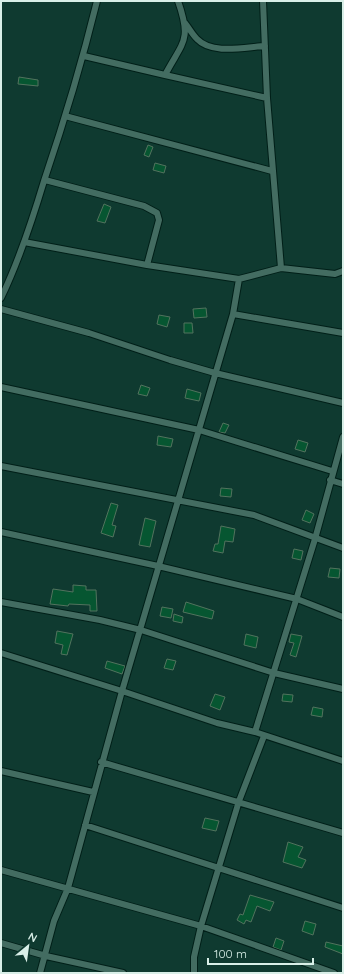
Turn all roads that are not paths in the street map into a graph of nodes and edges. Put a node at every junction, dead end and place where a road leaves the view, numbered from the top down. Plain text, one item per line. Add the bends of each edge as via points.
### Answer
1 (97, 1) edge
2 (178, 1) edge
3 (263, 1) edge
4 (184, 22) junction
5 (265, 46) junction
6 (84, 56) junction
7 (166, 75) junction
8 (267, 98) junction
9 (65, 116) junction
10 (272, 172) junction
11 (45, 180) junction
12 (24, 242) junction
13 (147, 265) junction
14 (281, 268) junction
15 (343, 271) edge
16 (335, 274) junction
17 (343, 276) edge
18 (239, 279) junction
19 (1, 298) edge
20 (1, 310) edge
21 (233, 314) junction
22 (343, 332) edge
23 (215, 373) junction
24 (1, 387) edge
25 (343, 403) edge
26 (199, 430) junction
27 (343, 437) edge
28 (1, 466) edge
29 (332, 471) junction
30 (330, 480) junction
31 (343, 484) edge
32 (178, 499) junction
33 (1, 532) edge
34 (315, 539) junction
35 (343, 548) edge
36 (158, 566) junction
37 (297, 599) junction
38 (1, 602) edge
39 (343, 616) edge
40 (141, 630) junction
41 (1, 653) edge
42 (274, 672) junction
43 (343, 689) edge
44 (122, 691) junction
45 (255, 732) junction
46 (264, 736) junction
47 (343, 761) edge
48 (101, 762) junction
49 (1, 772) edge
50 (94, 792) junction
51 (239, 801) junction
52 (85, 825) junction
53 (343, 833) edge
54 (219, 869) junction
55 (1, 870) edge
56 (68, 888) junction
57 (343, 908) edge
58 (201, 926) junction
59 (1, 943) edge
60 (46, 956) junction
61 (40, 973) edge
62 (123, 973) edge
63 (194, 973) edge
64 (334, 973) edge

1 - 6 street
2 - 4 street
3 - 5 street
4 - 5 street via 197,39 207,45 222,48
4 - 7 street via 185,37
5 - 8 street
6 - 7 street
6 - 9 street
7 - 8 street
8 - 10 street
9 - 10 street
9 - 11 street
10 - 14 street
11 - 12 street
11 - 13 street via 144,206 157,213 159,220
12 - 13 street
12 - 19 street
13 - 18 street
14 - 16 street
14 - 18 street
15 - 16 street
16 - 17 street
18 - 21 street
20 - 23 street via 89,333
21 - 22 street
21 - 23 street
23 - 25 street
23 - 26 street
24 - 26 street
26 - 29 street
26 - 32 street
27 - 29 street
28 - 32 street via 89,485
29 - 30 street
30 - 31 street
30 - 34 street
32 - 34 street via 254,515
32 - 36 street
33 - 36 street
34 - 35 street
34 - 37 street
36 - 37 street
36 - 40 street
37 - 39 street
37 - 42 street
38 - 40 street
40 - 42 street
40 - 44 street
41 - 44 street
42 - 43 street
42 - 45 street
44 - 45 street via 217,723
44 - 48 street
45 - 46 street
46 - 47 street
46 - 51 street
48 - 50 street
48 - 51 street
49 - 50 street
50 - 52 street
51 - 53 street
51 - 54 street
52 - 54 street
52 - 56 street
54 - 57 street
54 - 58 street
55 - 56 street
56 - 58 street
56 - 60 street via 54,921
58 - 63 street via 194,957
58 - 64 street
59 - 60 street
60 - 61 street
60 - 62 street

